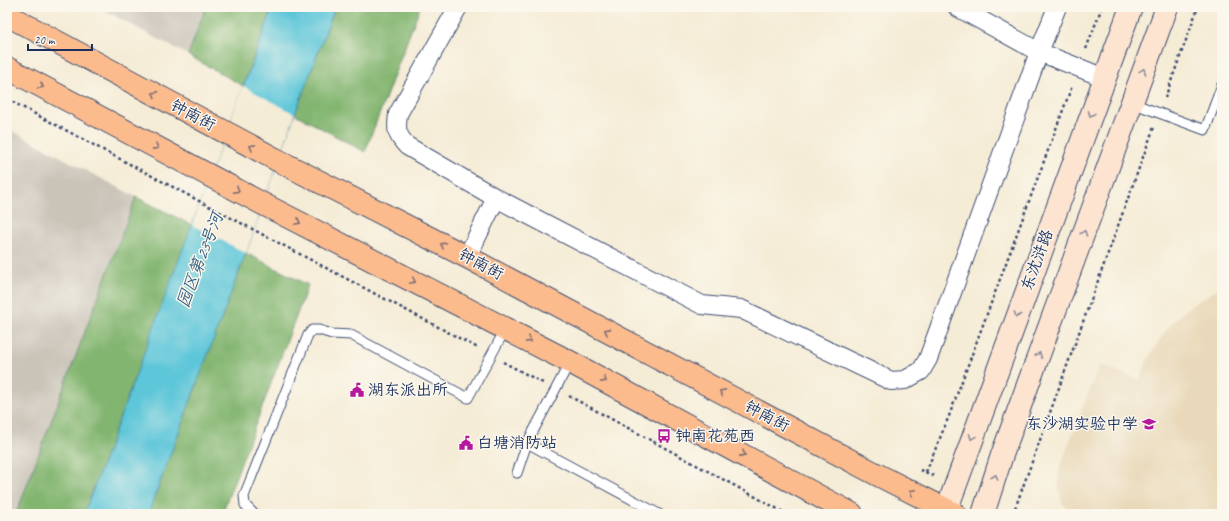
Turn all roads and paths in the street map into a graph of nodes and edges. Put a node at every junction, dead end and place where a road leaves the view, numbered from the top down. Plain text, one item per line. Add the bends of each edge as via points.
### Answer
1 (458, 7) edge
2 (957, 7) edge
3 (1057, 7) edge
4 (1102, 7) edge
5 (1131, 7) edge
6 (1167, 7) edge
7 (1198, 7) edge
8 (7, 15) edge
9 (1039, 52) junction
10 (7, 68) edge
11 (1078, 68) junction
12 (1105, 78) junction
13 (1222, 85) edge
14 (7, 99) edge
15 (1132, 103) junction
16 (1159, 114) junction
17 (496, 198) junction
18 (467, 257) junction
19 (506, 328) junction
20 (491, 355) junction
21 (570, 362) junction
22 (555, 389) junction
23 (527, 443) junction
24 (517, 473) dead end
25 (920, 496) junction
26 (949, 512) edge
27 (254, 514) edge
28 (659, 514) edge
29 (787, 514) edge
30 (852, 514) edge
31 (983, 514) edge
32 (1013, 514) edge

1 - 17 street via 398,114 396,126 399,137 407,146
2 - 9 street
3 - 9 street
4 - 11 path
5 - 12 main road, 东沈浒路
15 -> 6 main road
7 - 16 path
18 -> 8 main road, 钟南街 via 279,161
9 - 11 street
9 - 17 street via 928,359 920,371 905,380 891,381 740,309 702,305
10 -> 19 main road via 263,204
11 - 12 street
11 - 25 path via 926,472
12 -> 26 main road, 东沈浒路
13 - 16 lane via 1205,130
14 - 20 path
15 - 16 lane
31 -> 15 main road via 1002,455
16 - 32 path
17 - 18 street
25 -> 18 main road, 钟南街
19 - 20 lane
19 -> 21 main road
20 - 22 path
20 - 27 lane via 468,398 351,335 312,330 244,496 245,505
21 - 22 lane
21 -> 30 main road
22 - 23 lane
22 - 29 path
23 - 24 lane
23 - 28 lane
25 - 26 main road, 钟南街

